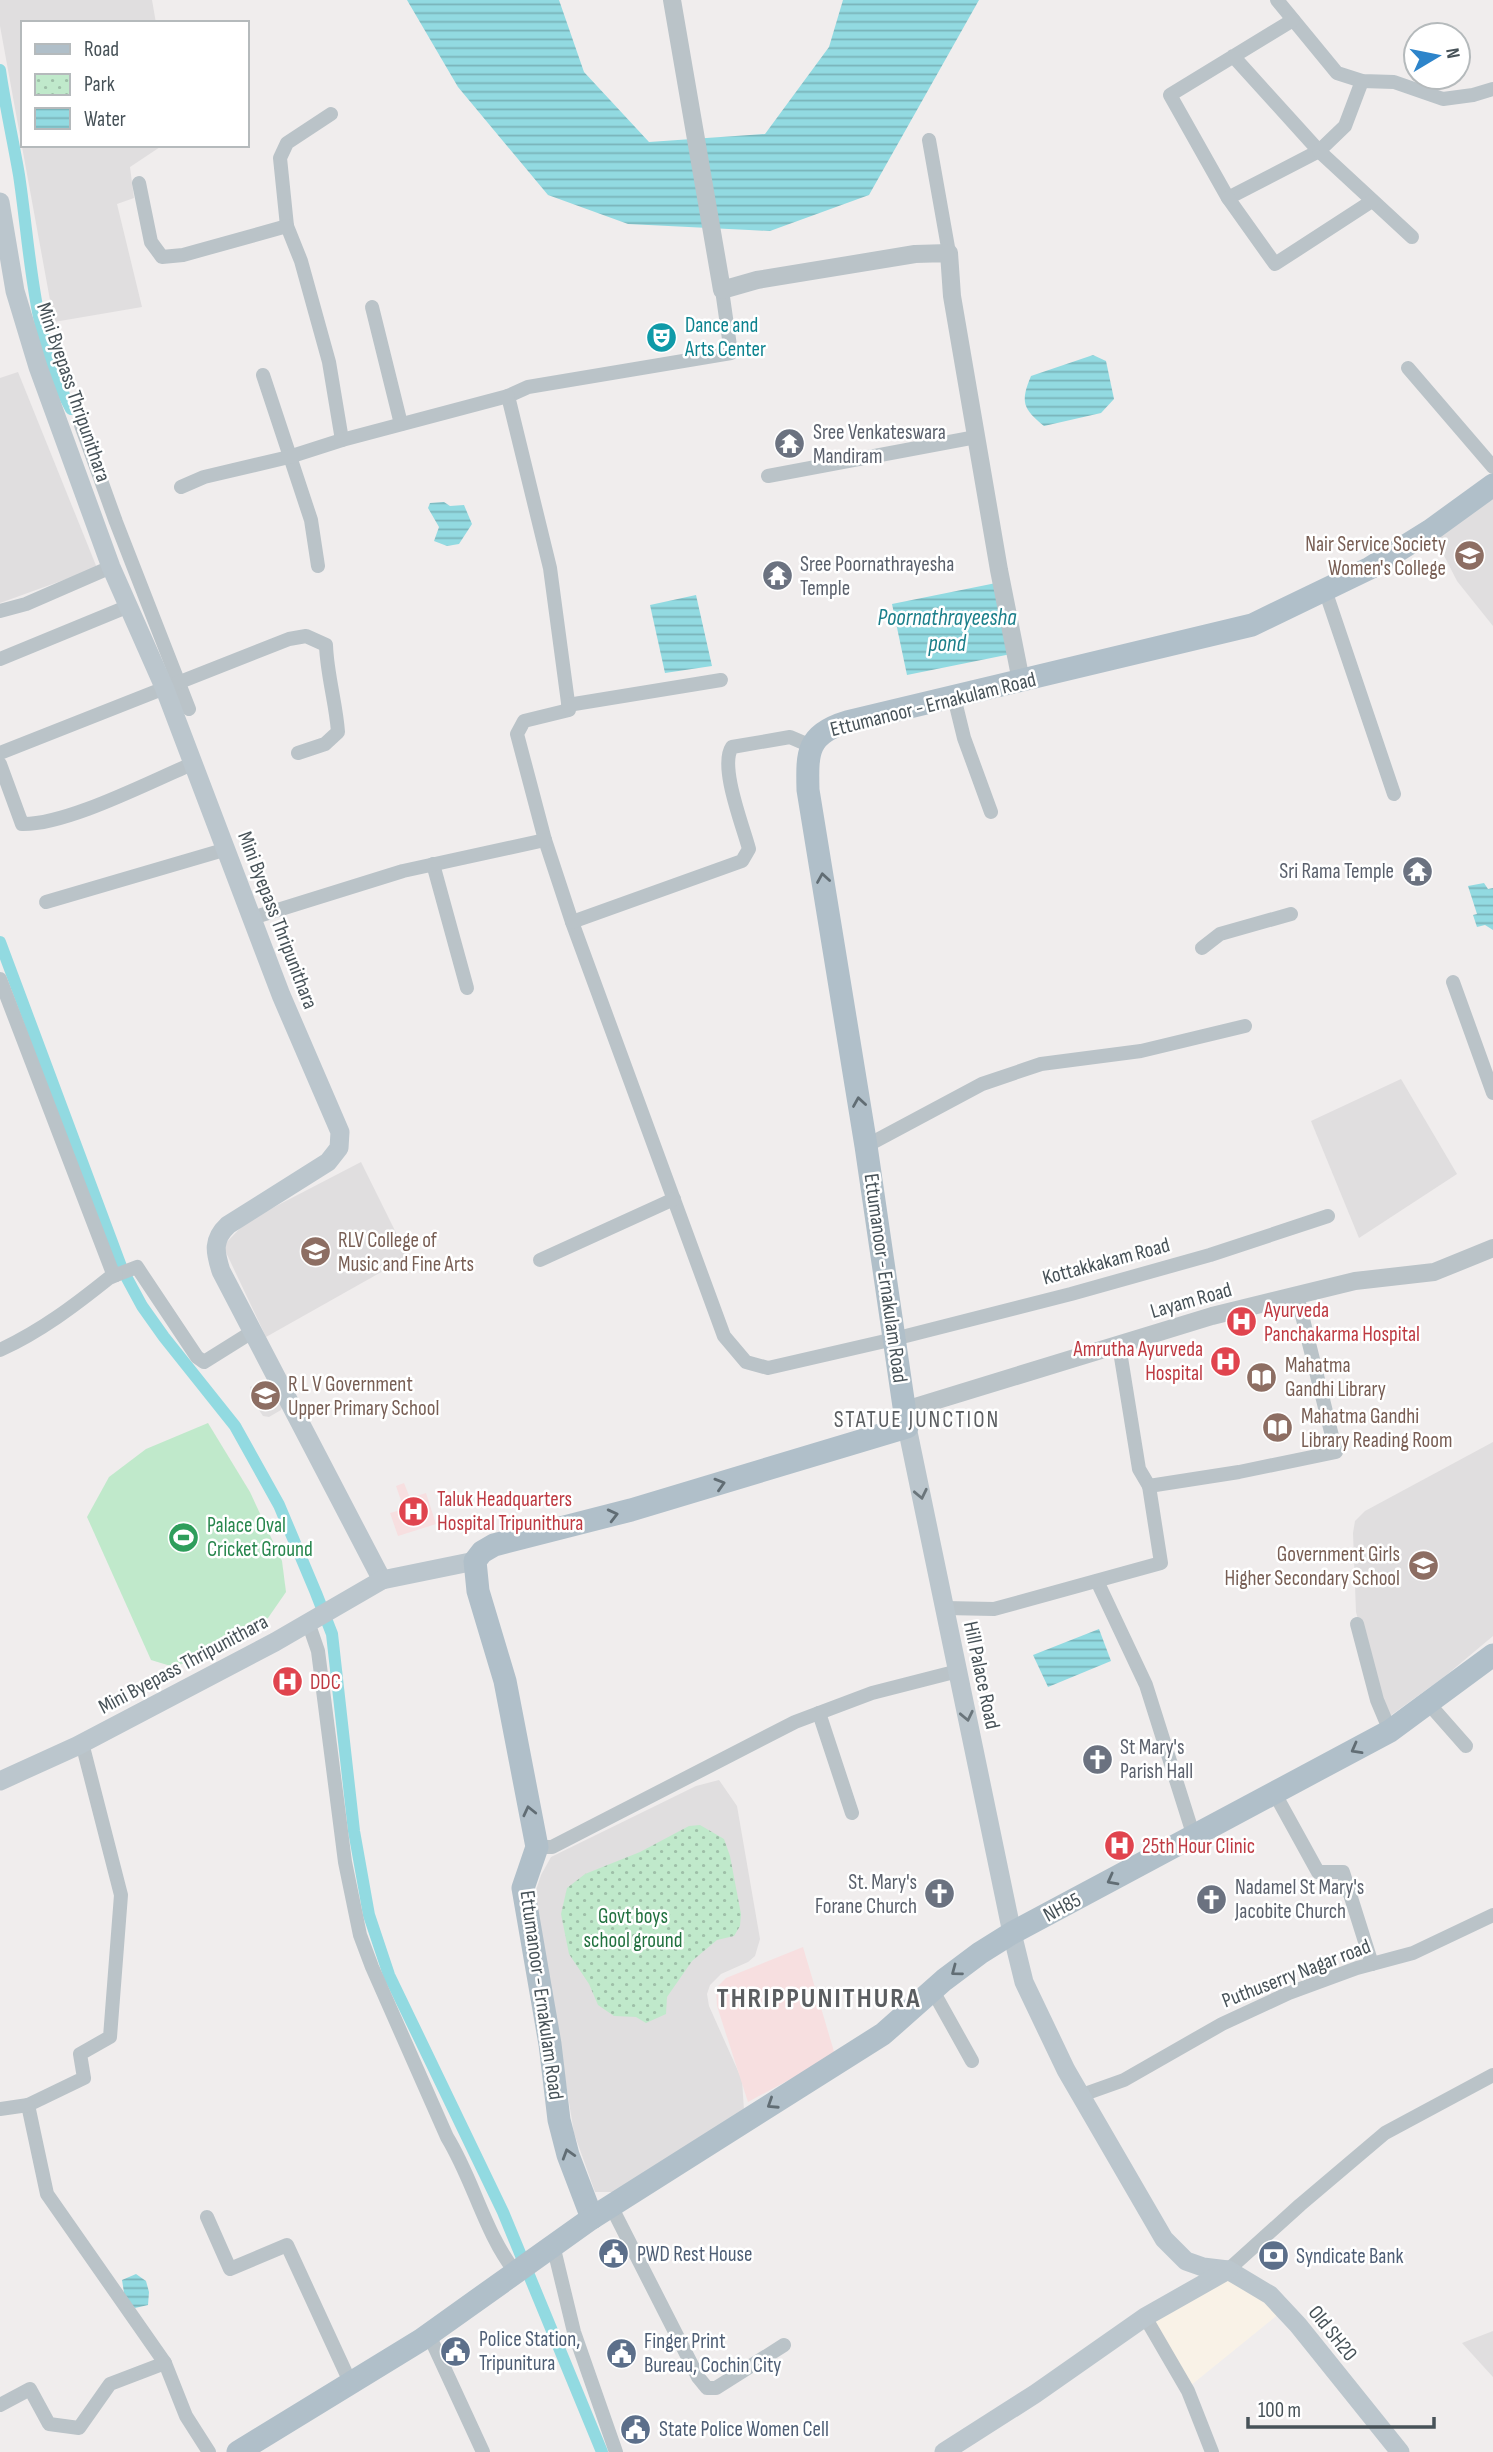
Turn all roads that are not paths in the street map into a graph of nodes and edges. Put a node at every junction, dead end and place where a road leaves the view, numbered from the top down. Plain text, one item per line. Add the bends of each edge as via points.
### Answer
1 (672, 0) edge
2 (1277, 0) edge
3 (1293, 20) junction
4 (1233, 56) junction
5 (1362, 82) junction
6 (1493, 89) edge
7 (331, 114) dead end
8 (929, 140) dead end
9 (1319, 151) junction
10 (139, 183) dead end
11 (1228, 198) junction
12 (1372, 201) junction
13 (0, 202) edge
14 (286, 226) junction
15 (1412, 237) dead end
16 (949, 253) junction
17 (722, 290) junction
18 (372, 307) dead end
19 (1408, 368) dead end
20 (262, 375) dead end
21 (508, 396) junction
22 (401, 424) junction
23 (81, 425) dead end
24 (976, 437) junction
25 (342, 440) junction
26 (289, 457) junction
27 (1493, 467) edge
28 (768, 476) dead end
29 (1493, 485) edge
30 (181, 487) dead end
31 (111, 566) junction
32 (318, 566) dead end
33 (1325, 590) junction
34 (132, 597) junction
35 (0, 611) edge
36 (0, 659) edge
37 (721, 680) dead end
38 (1021, 681) junction
39 (171, 685) junction
40 (954, 697) junction
41 (568, 705) junction
42 (189, 709) dead end
43 (811, 746) junction
44 (0, 753) edge
45 (298, 753) dead end
46 (0, 764) edge
47 (192, 764) junction
48 (1394, 794) dead end
49 (991, 812) dead end
50 (545, 840) junction
51 (227, 849) junction
52 (433, 864) junction
53 (46, 902) dead end
54 (1291, 914) dead end
55 (253, 918) junction
56 (572, 922) junction
57 (1202, 948) dead end
58 (0, 979) edge
59 (1453, 982) dead end
60 (467, 988) dead end
61 (1245, 1027) dead end
62 (1493, 1093) edge
63 (866, 1146) junction
64 (674, 1199) junction
65 (1328, 1216) dead end
66 (1493, 1248) edge
67 (540, 1260) dead end
68 (121, 1274) junction
69 (1297, 1295) junction
70 (252, 1332) junction
71 (894, 1339) junction
72 (1119, 1345) junction
73 (0, 1350) edge
74 (906, 1418) junction
75 (1149, 1486) junction
76 (475, 1561) junction
77 (383, 1580) junction
78 (1097, 1581) junction
79 (945, 1608) junction
80 (310, 1621) junction
81 (1357, 1625) dead end
82 (1493, 1656) edge
83 (958, 1671) junction
84 (1429, 1704) junction
85 (819, 1713) junction
86 (1390, 1731) junction
87 (82, 1743) junction
88 (1466, 1746) dead end
89 (0, 1782) edge
90 (1275, 1794) junction
91 (852, 1813) dead end
92 (1194, 1837) junction
93 (537, 1847) junction
94 (1493, 1915) edge
95 (1012, 1933) junction
96 (1372, 1964) junction
97 (933, 1991) junction
98 (972, 2061) dead end
99 (1493, 2075) edge
100 (1079, 2096) junction
101 (28, 2105) junction
102 (0, 2109) edge
103 (601, 2212) junction
104 (207, 2217) dead end
105 (547, 2251) junction
106 (1228, 2270) junction
107 (516, 2273) junction
108 (1145, 2317) junction
109 (429, 2335) junction
110 (784, 2345) dead end
111 (165, 2363) junction
112 (351, 2384) junction
113 (0, 2405) edge
114 (209, 2452) edge
115 (238, 2452) edge
116 (483, 2452) edge
117 (616, 2452) edge
118 (944, 2452) edge
119 (1212, 2452) edge
120 (1400, 2452) edge

1 - 17 street
2 - 3 street
3 - 4 street
3 - 5 street via 1337,73
4 - 9 street
4 - 11 street via 1170,95
5 - 6 street via 1394,82 1443,99
5 - 9 street via 1345,126
7 - 14 street via 287,143 280,158
8 - 16 street
9 - 11 street
9 - 12 street
10 - 14 street via 151,242 162,257
11 - 12 street via 1275,264
12 - 15 street
13 - 31 main road, Mini Byepass Thripunithara via 15,291 38,368
14 - 25 street via 301,261 329,362
16 - 17 street via 889,258
16 - 24 street
17 - 21 street via 731,353 528,387
18 - 22 street
19 - 27 street
20 - 26 street
21 - 22 street
21 - 41 street via 550,568
22 - 25 street
23 - 34 street
24 - 28 street
24 - 38 street
25 - 26 street
26 - 30 street
26 - 32 street via 311,520
29 - 33 main road, Ettumanoor - Ernakulam Road via 1431,530
31 - 34 main road, Mini Byepass Thripunithara
31 - 35 street
33 - 38 main road, Ettumanoor - Ernakulam Road via 1229,632
33 - 48 street
34 - 36 street
34 - 39 main road, Mini Byepass Thripunithara
37 - 41 street, Kottakkakam Road
38 - 40 main road, Ettumanoor - Ernakulam Road
39 - 42 street
39 - 44 street
39 - 45 street via 289,639 306,636 326,645 338,732 325,744
39 - 47 main road, Mini Byepass Thripunithara
40 - 43 main road, Ettumanoor - Ernakulam Road via 830,727
40 - 49 street
41 - 50 street, Kottakkakam Road via 569,710 524,721 517,734
43 - 56 street via 790,737 729,751 729,777 749,849 742,861
63 -> 43 main road, Ettumanoor - Ernakulam Road via 808,790
46 - 47 street via 22,824 36,825
47 - 51 main road, Mini Byepass Thripunithara
50 - 52 street
50 - 56 street, Kottakkakam Road
51 - 53 street
51 - 55 main road, Mini Byepass Thripunithara
52 - 55 street
52 - 60 street
54 - 57 street via 1220,934
55 - 70 main road, Mini Byepass Thripunithara via 281,995 337,1119 341,1140 328,1162 228,1226 216,1240 221,1271
56 - 64 street, Kottakkakam Road
58 - 68 street via 110,1266
59 - 62 street
61 - 63 street via 1141,1051 1041,1064 982,1084
63 - 71 main road, Ettumanoor - Ernakulam Road
64 - 67 street
64 - 71 street, Kottakkakam Road via 724,1336 746,1362 768,1368
65 - 71 street, Kottakkakam Road via 1210,1255
66 - 69 street, Layam Road via 1434,1272 1355,1281
68 - 70 street via 137,1267 204,1362
68 - 73 street via 28,1338
69 - 72 street, Layam Road
69 - 75 street via 1336,1452
70 - 77 main road, Mini Byepass Thripunithara
71 - 74 main road, Ettumanoor - Ernakulam Road
72 - 74 street, Layam Road
72 - 75 street via 1139,1469
76 -> 74 main road via 495,1545 631,1510
74 -> 79 main road, Hill Palace Road
75 - 78 street via 1161,1563
76 - 77 main road, Mini Byepass Thripunithara
93 -> 76 main road, Ettumanoor - Ernakulam Road via 505,1681 478,1591
77 - 80 main road, Mini Byepass Thripunithara
78 - 79 street via 994,1609
78 - 92 street via 1146,1685
79 - 83 main road, Hill Palace Road
80 - 87 main road, Mini Byepass Thripunithara
80 - 107 street via 360,1935 491,2233
81 - 86 street
82 - 84 main road, NH85 / NH85
83 - 85 street via 872,1693
83 -> 95 main road, Hill Palace Road
84 - 86 main road, NH85 / NH85
84 - 88 street
85 - 91 street
85 - 93 street via 552,1847
86 -> 90 main road, NH85 / NH85
87 - 89 main road, Mini Byepass Thripunithara
87 - 101 street via 121,1895 110,2037 80,2054 84,2078
90 - 92 main road, NH85 / NH85
90 - 96 street via 1318,1872 1343,1872
92 -> 95 main road, NH85 / NH85
103 -> 93 main road, Ettumanoor - Ernakulam Road via 568,2155 559,2120 523,1888
94 - 96 street, Puthuserry Nagar road via 1413,1953
95 -> 97 main road
95 - 100 main road via 1024,1982
96 - 100 street, Puthuserry Nagar road via 1289,1993 1222,2024 1124,2080
97 - 98 street
97 -> 103 main road via 883,2034
99 - 106 street via 1385,2133
100 - 106 main road via 1164,2239 1186,2261
101 - 102 street
101 - 111 street via 47,2194
103 - 105 main road
103 - 110 street via 708,2388 716,2388
104 - 112 street via 230,2269 287,2245
105 - 107 main road
105 - 117 street
106 - 108 main road
106 - 120 main road, Old SH20 via 1270,2295
107 - 109 main road
108 - 118 main road
108 - 119 street via 1188,2391
109 - 112 main road
109 - 116 street
111 - 113 street via 110,2384 79,2428 49,2424 30,2389
111 - 114 street via 186,2416
112 - 115 main road

